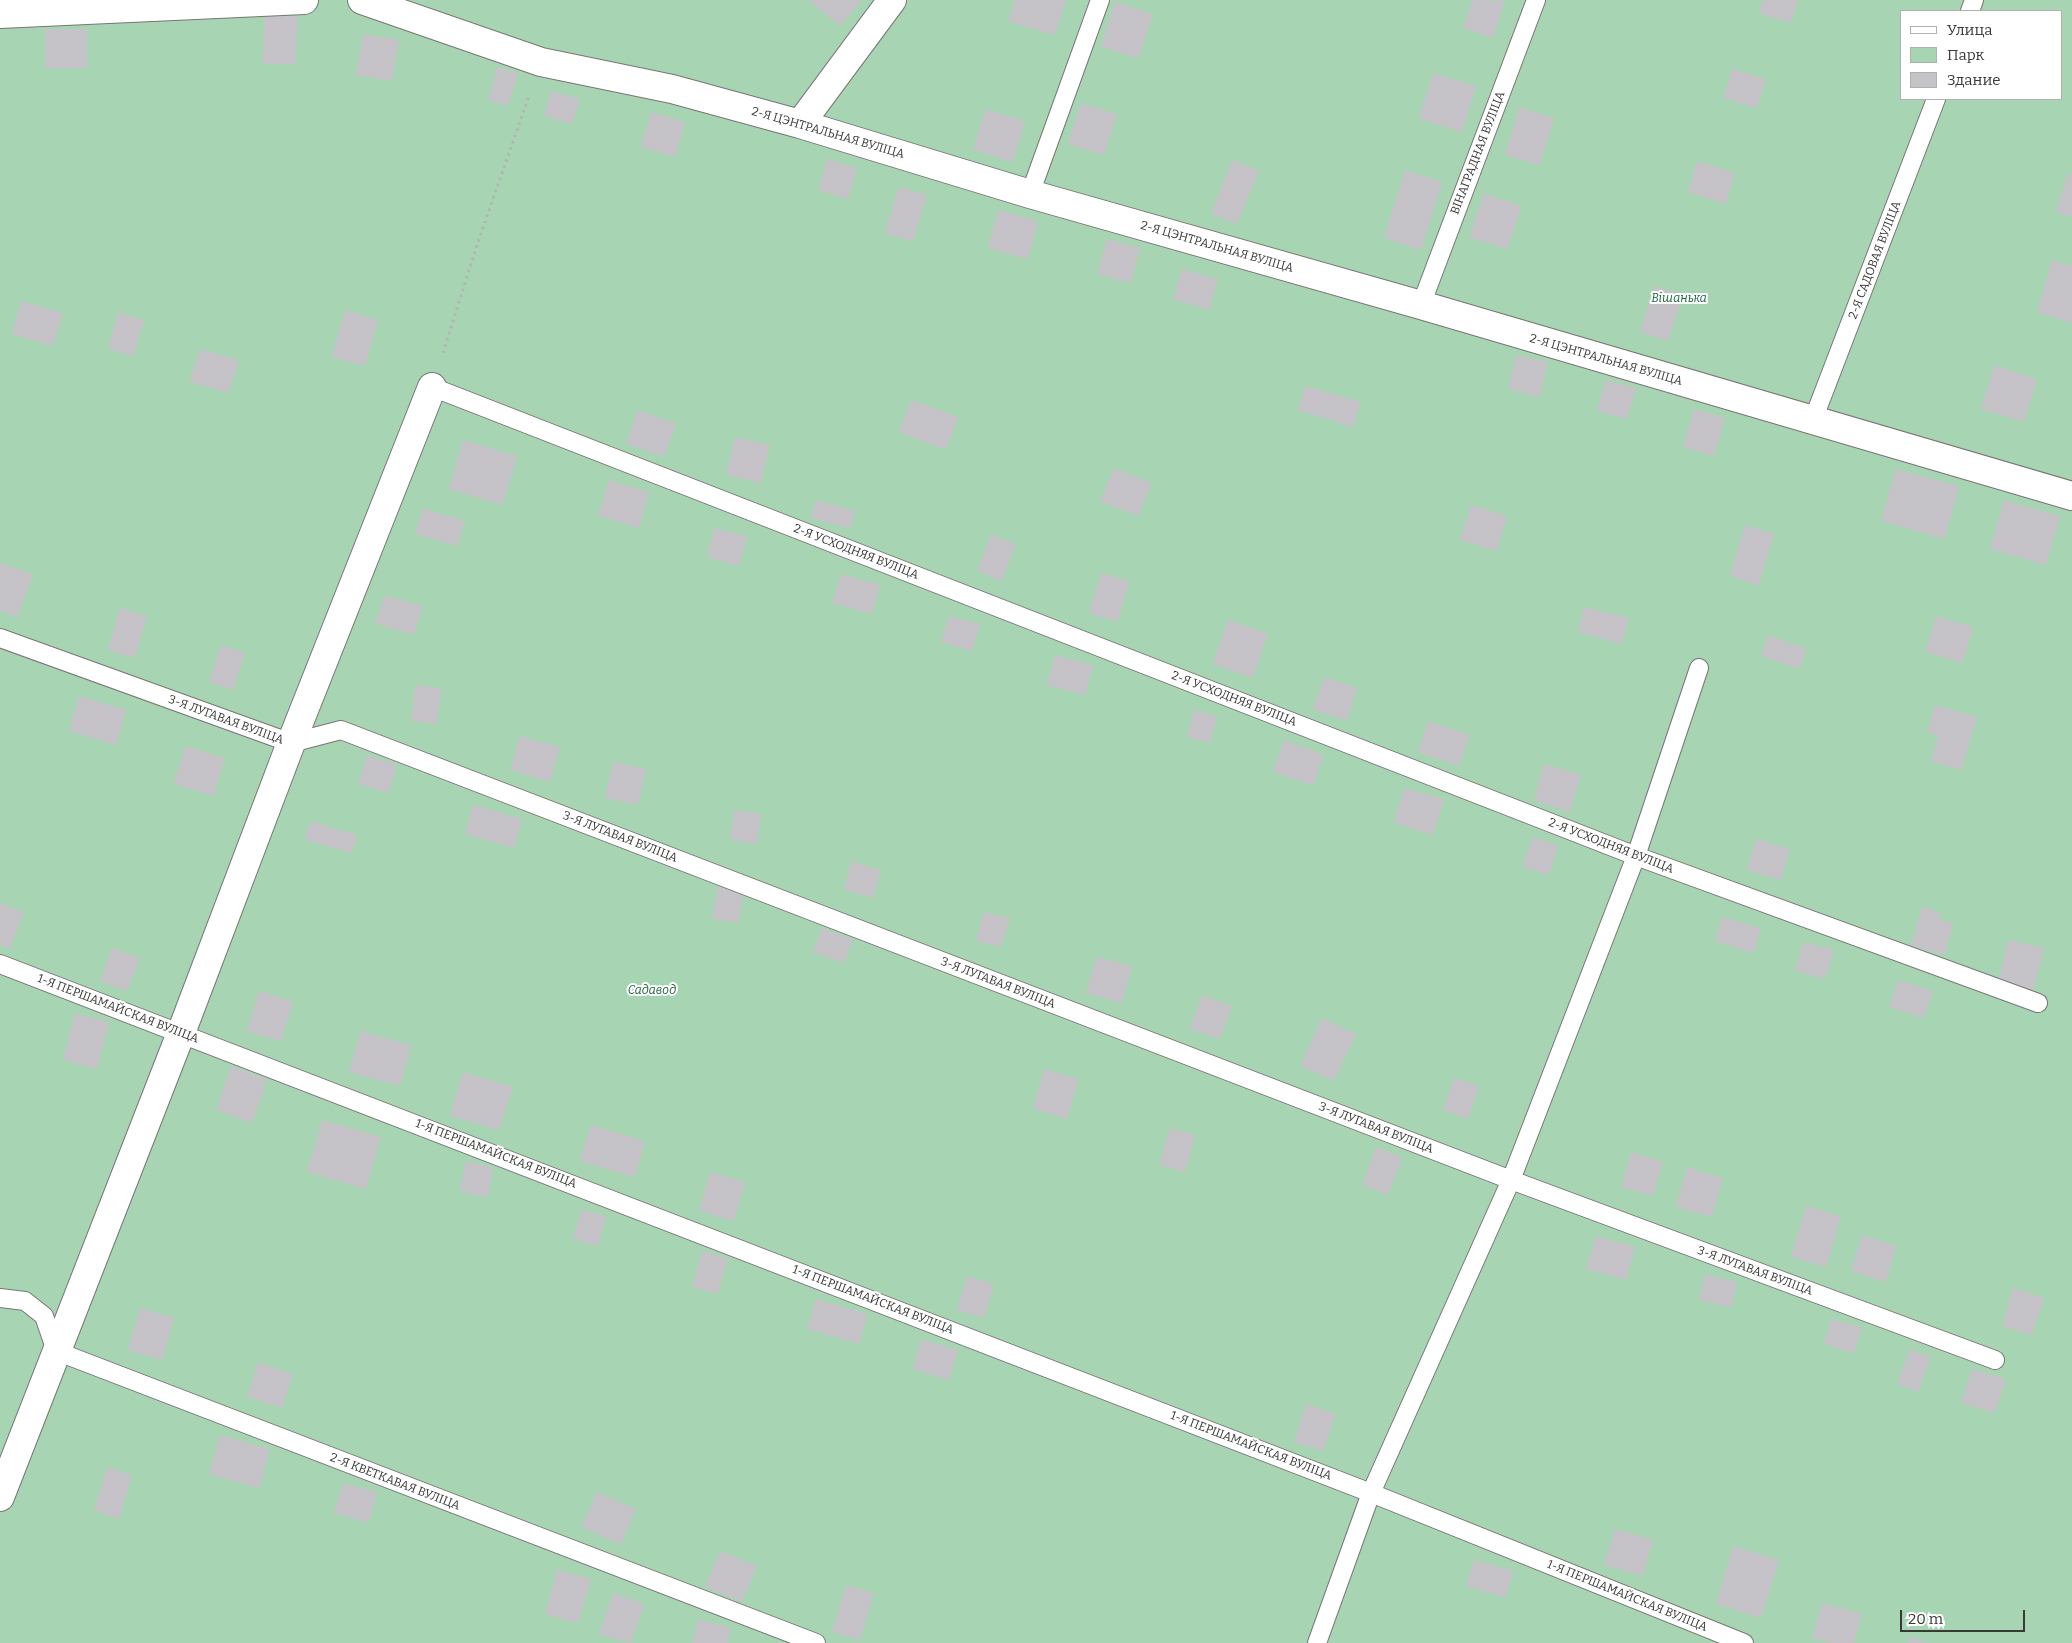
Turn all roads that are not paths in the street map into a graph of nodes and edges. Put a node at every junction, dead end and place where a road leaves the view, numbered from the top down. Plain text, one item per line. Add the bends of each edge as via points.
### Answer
1 (304, 0) edge
2 (362, 0) edge
3 (892, 0) edge
4 (1100, 0) edge
5 (1536, 0) edge
6 (0, 14) edge
7 (1936, 100) edge
8 (800, 124) junction
9 (1030, 194) junction
10 (1421, 305) junction
11 (432, 387) joint
12 (1813, 420) junction
13 (2072, 496) edge
14 (0, 638) edge
15 (1699, 668) dead end
16 (291, 744) junction
17 (1636, 856) junction
18 (0, 964) edge
19 (2038, 1003) dead end
20 (181, 1033) junction
21 (1511, 1180) junction
22 (0, 1298) edge
23 (56, 1351) junction
24 (1994, 1360) dead end
25 (1371, 1493) junction
26 (0, 1497) edge
27 (816, 1643) edge
28 (1317, 1643) edge
29 (1744, 1643) edge

1 - 6 street
2 - 8 street, 2-Я ЦЭНТРАЛЬНАЯ ВУЛІЦА via 541,62 672,89
3 - 8 street
4 - 9 lane
5 - 10 lane, ВІНАГРАДНАЯ ВУЛІЦА
7 - 12 lane, 2-Я САДОВАЯ ВУЛІЦА
8 - 9 street, 2-Я ЦЭНТРАЛЬНАЯ ВУЛІЦА
9 - 10 street, 2-Я ЦЭНТРАЛЬНАЯ ВУЛІЦА
10 - 12 street, 2-Я ЦЭНТРАЛЬНАЯ ВУЛІЦА
11 - 16 street
11 - 17 lane, 2-Я УСХОДНЯЯ ВУЛІЦА
12 - 13 street, 2-Я ЦЭНТРАЛЬНАЯ ВУЛІЦА
14 - 16 lane, 3-Я ЛУГАВАЯ ВУЛІЦА
15 - 17 lane
16 - 20 street
16 - 21 lane, 3-Я ЛУГАВАЯ ВУЛІЦА via 341,730
17 - 19 lane, 2-Я УСХОДНЯЯ ВУЛІЦА
17 - 21 lane
18 - 20 lane, 1-Я ПЕРШАМАЙСКАЯ ВУЛІЦА
20 - 23 street
20 - 25 lane, 1-Я ПЕРШАМАЙСКАЯ ВУЛІЦА
21 - 24 lane, 3-Я ЛУГАВАЯ ВУЛІЦА
21 - 25 lane
22 - 23 lane via 25,1301 44,1316
23 - 26 street
23 - 27 lane, 2-Я КВЕТКАВАЯ ВУЛІЦА
25 - 28 lane
25 - 29 lane, 1-Я ПЕРШАМАЙСКАЯ ВУЛІЦА

